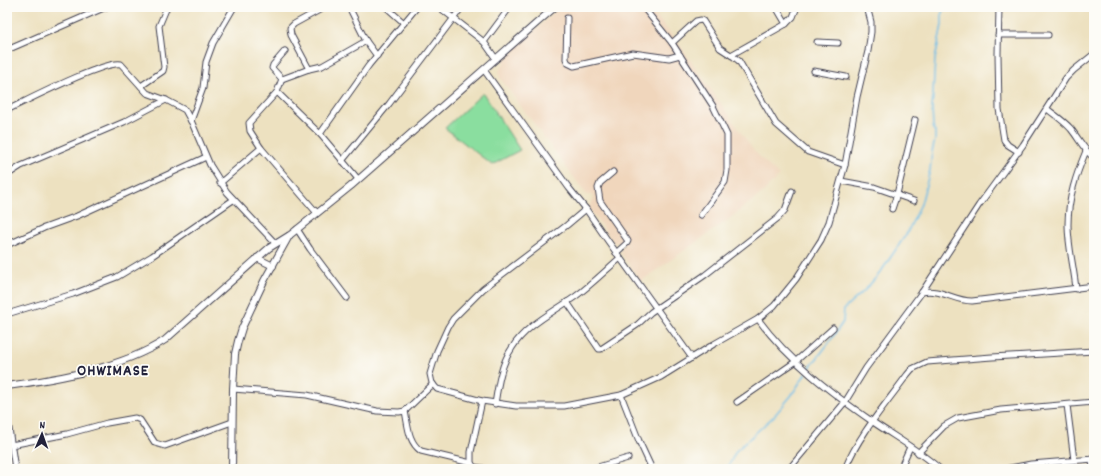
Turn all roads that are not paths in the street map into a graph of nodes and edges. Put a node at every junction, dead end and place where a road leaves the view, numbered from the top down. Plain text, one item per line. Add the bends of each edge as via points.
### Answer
1 (106, 7) edge
2 (167, 7) edge
3 (234, 7) edge
4 (325, 7) edge
5 (349, 7) edge
6 (386, 7) edge
7 (417, 7) edge
8 (439, 7) edge
9 (462, 7) edge
10 (510, 7) edge
11 (555, 7) edge
12 (643, 7) edge
13 (776, 7) edge
14 (797, 7) edge
15 (867, 7) edge
16 (999, 7) edge
17 (454, 18) junction
18 (567, 18) dead end
19 (404, 23) junction
20 (786, 24) junction
21 (998, 35) junction
22 (1048, 35) dead end
23 (366, 41) junction
24 (484, 42) junction
25 (817, 42) dead end
26 (672, 43) junction
27 (838, 43) dead end
28 (7, 50) edge
29 (285, 51) dead end
30 (680, 54) junction
31 (1094, 54) edge
32 (731, 55) junction
33 (377, 56) junction
34 (496, 59) junction
35 (309, 69) junction
36 (484, 70) junction
37 (814, 71) dead end
38 (846, 78) dead end
39 (282, 79) junction
40 (141, 86) junction
41 (277, 92) junction
42 (166, 100) junction
43 (1047, 109) junction
44 (7, 110) edge
45 (915, 120) dead end
46 (191, 121) junction
47 (320, 134) junction
48 (261, 148) junction
49 (1086, 151) junction
50 (1019, 152) junction
51 (206, 157) junction
52 (1094, 158) edge
53 (342, 160) junction
54 (845, 165) junction
55 (613, 172) dead end
56 (7, 175) edge
57 (358, 179) junction
58 (841, 181) junction
59 (220, 183) junction
60 (792, 191) dead end
61 (896, 194) junction
62 (233, 200) junction
63 (914, 201) dead end
64 (586, 209) junction
65 (892, 209) dead end
66 (317, 213) junction
67 (701, 215) dead end
68 (297, 229) junction
69 (290, 235) junction
70 (275, 243) junction
71 (7, 245) edge
72 (616, 253) junction
73 (257, 258) junction
74 (620, 258) junction
75 (273, 266) junction
76 (1094, 286) edge
77 (1076, 289) junction
78 (922, 292) junction
79 (347, 298) dead end
80 (567, 302) junction
81 (656, 309) junction
82 (7, 314) edge
83 (758, 320) junction
84 (833, 328) dead end
85 (1094, 351) edge
86 (692, 358) junction
87 (795, 362) junction
88 (433, 384) junction
89 (7, 386) edge
90 (232, 389) junction
91 (621, 396) junction
92 (482, 401) junction
93 (738, 402) dead end
94 (845, 402) junction
95 (1094, 402) edge
96 (495, 404) junction
97 (1067, 405) junction
98 (405, 410) junction
99 (7, 415) edge
100 (232, 422) junction
101 (873, 422) junction
102 (11, 445) junction
103 (910, 447) junction
104 (918, 453) junction
105 (628, 458) dead end
106 (1093, 459) edge
107 (1074, 460) junction
108 (471, 463) junction
109 (1032, 466) edge
110 (15, 469) edge
111 (232, 469) edge
112 (488, 469) edge
113 (591, 469) edge
114 (652, 469) edge
115 (789, 469) edge
116 (845, 469) edge
117 (900, 469) edge
118 (940, 469) edge
119 (1005, 469) edge
120 (1093, 469) edge

1 - 28 street
2 - 40 street via 160,26 163,71
3 - 46 street via 214,40
4 - 35 street via 290,28 291,36
5 - 23 street
6 - 19 street
7 - 19 street
8 - 17 street
9 - 17 street
10 - 24 street
11 - 34 street
12 - 26 street
13 - 20 street
14 - 20 street via 793,17
15 - 54 street via 871,32
16 - 21 street
17 - 24 street
17 - 53 street
18 - 30 street via 566,59 568,64 574,66 633,53 669,58
19 - 33 street
20 - 32 street
21 - 22 street
21 - 50 street via 999,109 1004,140
23 - 33 street
23 - 35 street via 326,64
24 - 34 street
25 - 27 street
26 - 30 street
26 - 32 street via 696,20 701,20 720,48
29 - 39 street via 272,68
30 - 67 street via 713,106 727,134 725,182
31 - 43 street via 1066,78
32 - 54 street via 738,61 776,124 808,152
33 - 47 street
34 - 36 street
35 - 39 street
36 - 57 street
36 - 64 street
37 - 38 street
39 - 41 street
40 - 42 street via 149,94
40 - 44 street via 121,64 112,64
41 - 47 street
41 - 48 street via 249,122 250,131
42 - 46 street via 183,108
42 - 56 street via 124,122 21,166
43 - 49 street via 1069,127
43 - 50 street
45 - 61 street
46 - 51 street
47 - 53 street
48 - 59 street
48 - 66 street
49 - 52 street
49 - 77 street via 1075,178 1069,205 1068,227
50 - 78 street via 979,205
51 - 59 street
51 - 71 street
53 - 57 street
54 - 58 street
55 - 72 street via 598,188 600,201 628,240
57 - 66 street
58 - 61 street
58 - 83 street via 830,222 821,240 796,279
59 - 62 street
60 - 81 street via 785,210 778,218 705,275
61 - 63 street
61 - 65 street
62 - 70 street
62 - 82 street via 117,277 73,294
64 - 72 street
64 - 88 street via 483,289 453,319 430,374
66 - 68 street
68 - 69 street
68 - 79 street
69 - 70 street
69 - 75 street
70 - 73 street
72 - 74 street
73 - 75 street
73 - 89 street via 156,346 123,361 55,379
74 - 80 street
74 - 81 street
75 - 90 street via 242,328 235,354
76 - 77 street
77 - 78 street via 972,301 934,291
78 - 94 street via 866,368
80 - 81 street via 600,349
80 - 96 street via 532,327 511,349 499,379
81 - 86 street
83 - 86 street
83 - 87 street
84 - 87 street
85 - 101 street via 927,362 912,369
86 - 91 street via 656,380
87 - 93 street
87 - 94 street
88 - 92 street via 437,388
88 - 98 street
90 - 98 street via 307,395 377,411
90 - 100 street
91 - 96 street via 564,406
91 - 114 street
92 - 96 street
92 - 108 street
94 - 101 street
94 - 115 street
95 - 97 street
97 - 104 street via 1001,410 958,418 944,426
97 - 107 street
98 - 108 street via 414,446
99 - 102 street
100 - 102 street via 165,446 155,444 140,420 135,418
100 - 111 street
101 - 103 street
101 - 116 street
102 - 110 street
103 - 104 street
103 - 117 street
104 - 118 street
105 - 113 street
106 - 107 street
106 - 120 street
107 - 109 street
108 - 112 street via 474,467
109 - 119 street

